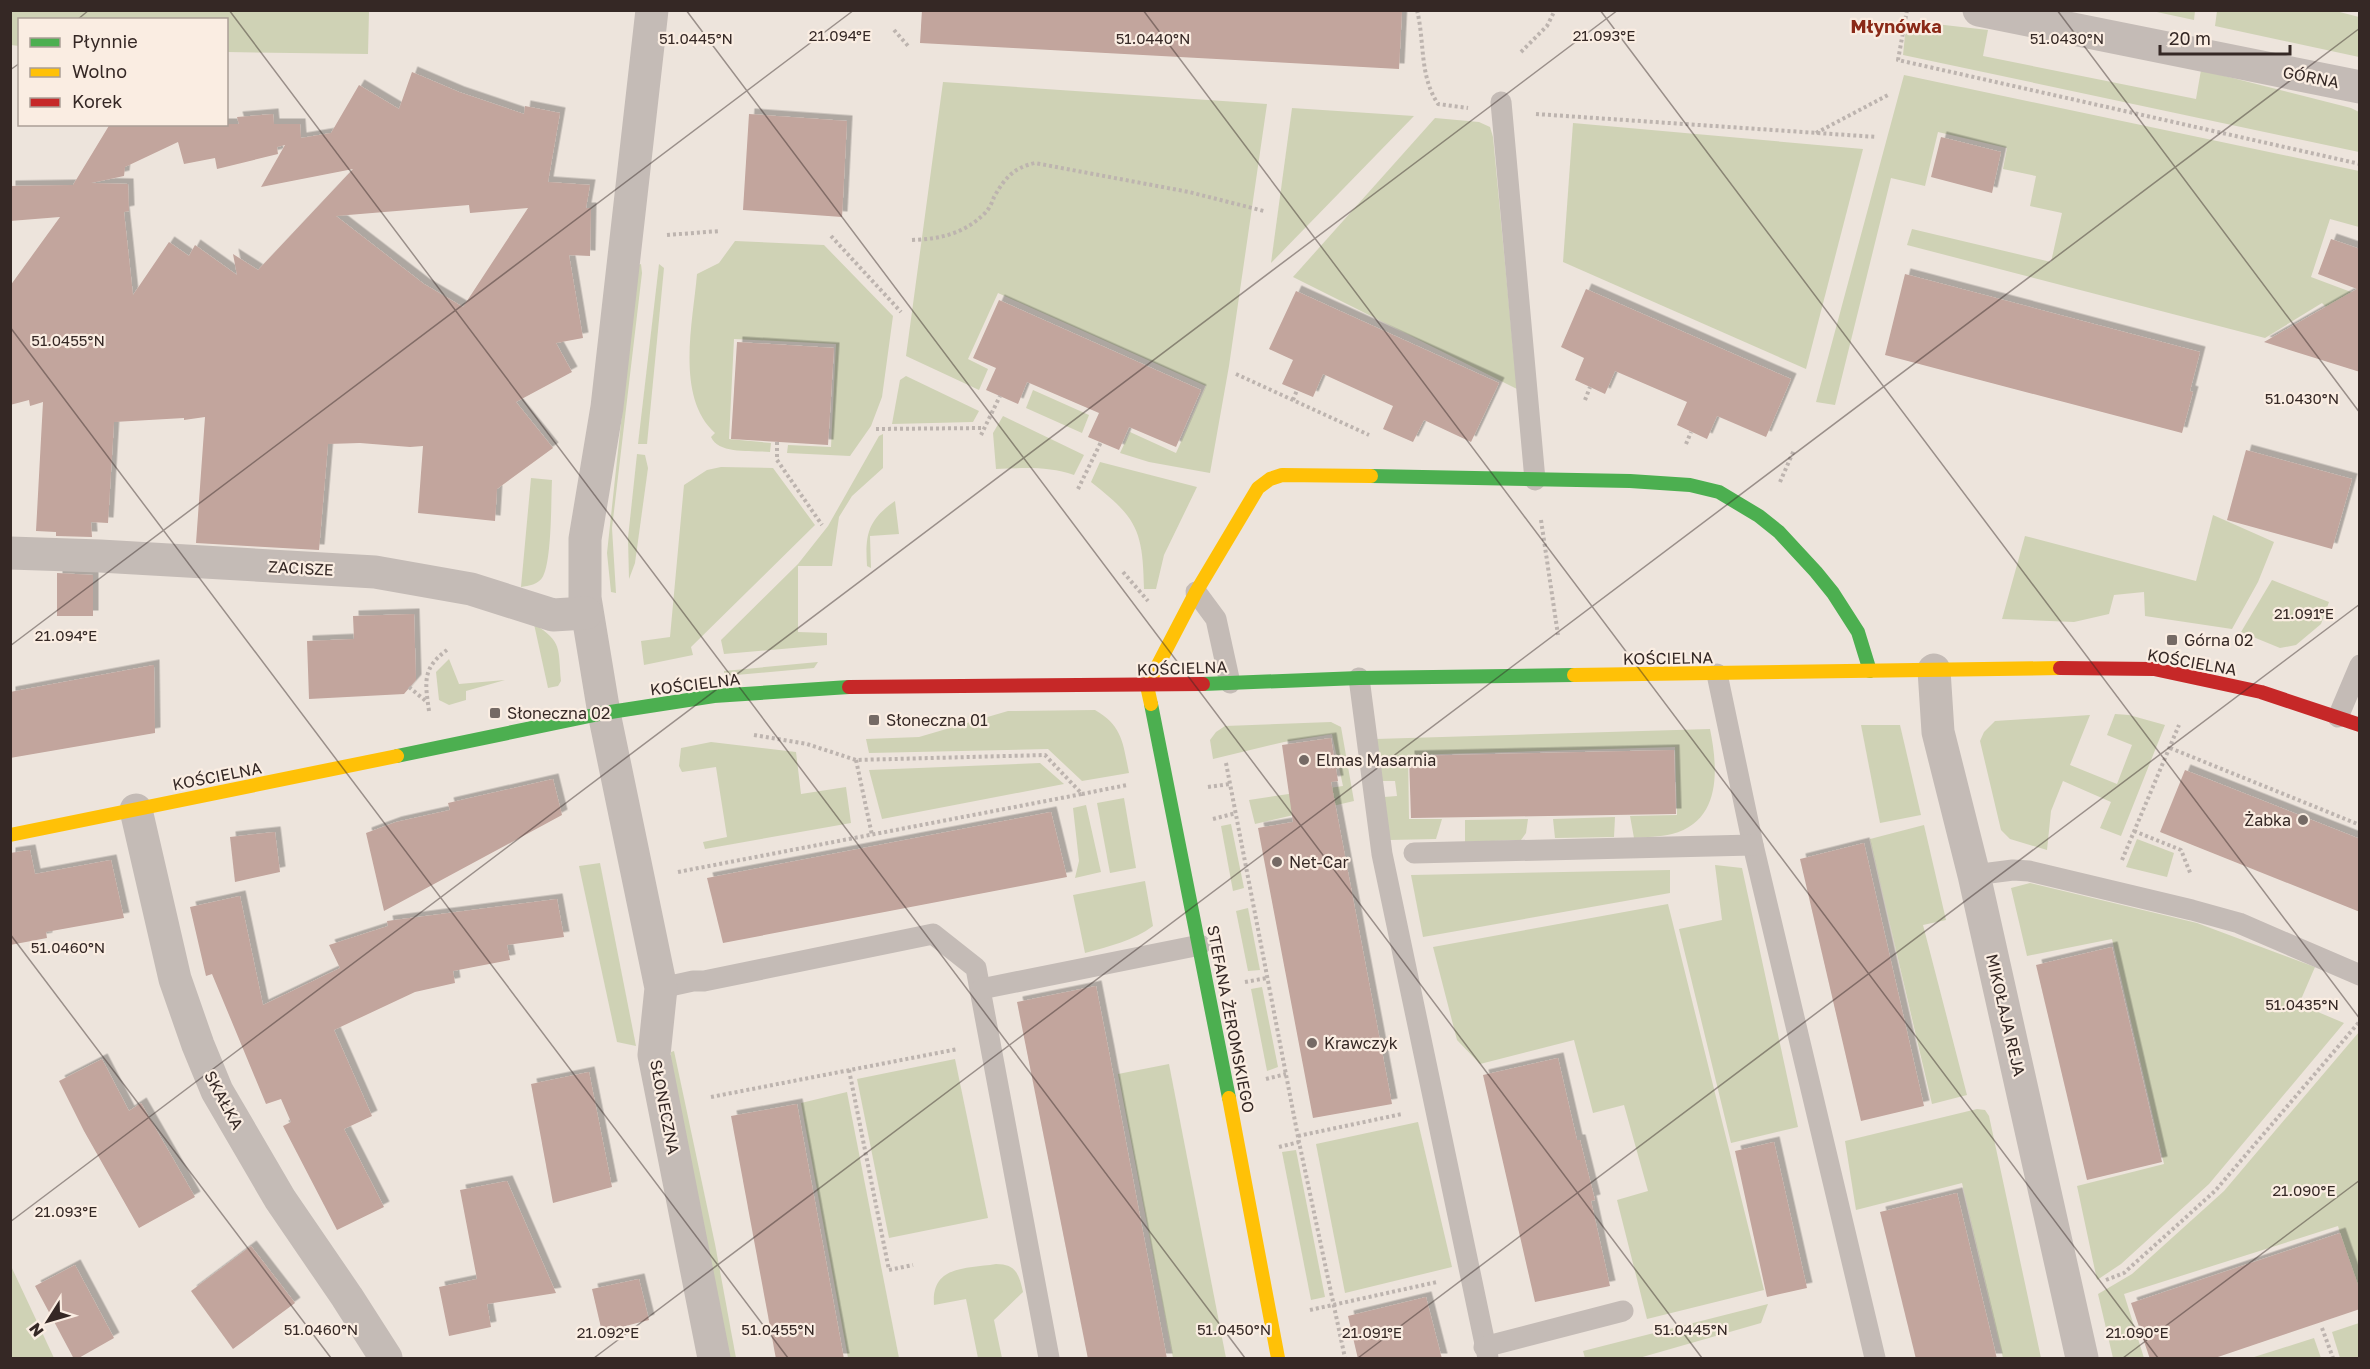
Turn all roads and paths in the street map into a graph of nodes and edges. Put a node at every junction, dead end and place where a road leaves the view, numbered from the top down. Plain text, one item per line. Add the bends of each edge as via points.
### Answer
1 (652, 10) edge
2 (1417, 10) edge
3 (1555, 10) edge
4 (1907, 10) edge
5 (1979, 10) edge
6 (894, 30) dead end
7 (909, 47) dead end
8 (1521, 52) dead end
9 (2360, 87) edge
10 (1888, 95) dead end
11 (1501, 102) dead end
12 (1438, 105) dead end
13 (1567, 117) dead end
14 (1816, 134) junction
15 (1877, 137) dead end
16 (2360, 164) edge
17 (1263, 211) dead end
18 (720, 231) dead end
19 (656, 236) dead end
20 (831, 236) dead end
21 (912, 240) dead end
22 (901, 312) dead end
23 (1236, 374) dead end
24 (1590, 387) dead end
25 (1297, 390) dead end
26 (1000, 396) dead end
27 (1293, 400) junction
28 (1585, 400) dead end
29 (984, 428) junction
30 (876, 429) dead end
31 (1691, 432) dead end
32 (981, 435) dead end
33 (1373, 437) dead end
34 (777, 442) dead end
35 (1101, 442) dead end
36 (1686, 445) dead end
37 (1535, 480) junction
38 (1078, 489) dead end
39 (822, 525) dead end
40 (10, 553) edge
41 (1123, 572) dead end
42 (1196, 592) junction
43 (1151, 605) dead end
44 (586, 614) junction
45 (1558, 635) dead end
46 (447, 650) dead end
47 (2360, 665) edge
48 (1934, 670) junction
49 (1870, 671) junction
50 (1717, 674) junction
51 (1359, 678) junction
52 (1230, 683) junction
53 (1147, 686) junction
54 (410, 687) dead end
55 (428, 702) junction
56 (604, 713) junction
57 (2338, 717) junction
58 (430, 720) dead end
59 (2179, 725) dead end
60 (2360, 725) edge
61 (2170, 748) junction
62 (856, 760) dead end
63 (1226, 763) dead end
64 (1230, 784) junction
65 (1208, 787) dead end
66 (1082, 794) dead end
67 (136, 810) junction
68 (1236, 813) junction
69 (1211, 819) dead end
70 (2360, 825) edge
71 (872, 834) junction
72 (10, 835) edge
73 (1753, 845) junction
74 (1414, 853) dead end
75 (677, 872) dead end
76 (1974, 875) junction
77 (2109, 890) junction
78 (1200, 945) junction
79 (2360, 975) edge
80 (1267, 978) junction
81 (1245, 983) dead end
82 (661, 988) junction
83 (981, 989) junction
84 (2360, 1021) edge
85 (991, 1043) junction
86 (849, 1070) junction
87 (1286, 1074) junction
88 (1263, 1080) dead end
89 (711, 1097) dead end
90 (1435, 1107) junction
91 (1298, 1136) junction
92 (1299, 1142) junction
93 (1275, 1148) dead end
94 (913, 1265) dead end
95 (1470, 1274) junction
96 (2068, 1295) junction
97 (1333, 1306) junction
98 (1303, 1311) dead end
99 (1623, 1311) dead end
100 (2322, 1328) dead end
101 (1486, 1353) edge
102 (386, 1359) edge
103 (714, 1359) edge
104 (1049, 1359) edge
105 (1278, 1359) edge
106 (1345, 1359) edge
107 (1875, 1359) edge
108 (2082, 1359) edge
109 (2333, 1359) edge

1 - 44 street, SŁONECZNA via 607,407 585,539
2 - 12 path via 1425,76
3 - 8 path via 1547,26
4 - 16 path via 1898,60
5 - 9 street, GÓRNA
6 - 7 path
10 - 14 path
11 - 37 lane
13 - 14 path
14 - 15 path
17 - 21 path via 1189,192 1035,163 1018,166 1002,184 987,212 967,227 937,239
18 - 19 path
20 - 22 path
23 - 27 path
24 - 28 path
25 - 27 path
26 - 29 path
27 - 33 path
29 - 30 path
29 - 32 path
31 - 36 path
34 - 39 path via 777,460
35 - 38 path
37 - 42 street via 1282,475 1258,488
37 - 45 path
37 - 49 street via 1612,478 1694,485 1722,494 1764,520 1835,594 1859,634
40 - 44 street, ZACISZE via 375,573 471,589 553,615
41 - 43 path
42 - 52 lane via 1216,619
42 - 53 street
44 - 56 street, SŁONECZNA
46 - 55 path via 428,670
47 - 57 lane
48 - 49 street, KOŚCIELNA
48 - 57 street, KOŚCIELNA via 2154,669 2261,692
48 - 76 street, MIKOŁAJA REJA via 1938,732
49 - 50 street, KOŚCIELNA
50 - 51 street, KOŚCIELNA
50 - 73 lane
51 - 52 street, KOŚCIELNA
51 - 90 lane via 1382,854
52 - 53 street, KOŚCIELNA
53 - 56 street, KOŚCIELNA via 834,688 714,696
53 - 78 street, STEFANA ŻEROMSKIEGO
54 - 55 path
55 - 58 path
56 - 67 street, KOŚCIELNA
56 - 82 street, SŁONECZNA
57 - 60 street, KOŚCIELNA
59 - 61 path
61 - 70 path
61 - 77 path
62 - 71 path
63 - 64 path
64 - 65 path
64 - 68 path
66 - 71 path
67 - 72 street, KOŚCIELNA
67 - 102 street, SKAŁKA via 175,979 217,1091 280,1199
68 - 69 path
68 - 80 path
71 - 75 path
73 - 74 lane
73 - 107 lane
76 - 77 lane via 2028,871
76 - 96 street, MIKOŁAJA REJA
77 - 79 lane via 2239,923
78 - 83 lane
78 - 105 street, STEFANA ŻEROMSKIEGO
80 - 81 path
80 - 87 path
82 - 83 lane via 933,934 976,968
82 - 103 street, SŁONECZNA via 654,1055
83 - 85 lane
84 - 96 path via 2215,1191 2124,1273
85 - 86 path
85 - 104 lane
86 - 89 path
86 - 94 path via 889,1270
87 - 88 path
87 - 91 path
90 - 91 path
90 - 95 lane
91 - 92 path
92 - 93 path
92 - 97 path
95 - 97 path
95 - 101 lane
96 - 108 street, MIKOŁAJA REJA
97 - 98 path
97 - 106 path
99 - 101 lane
100 - 109 path

